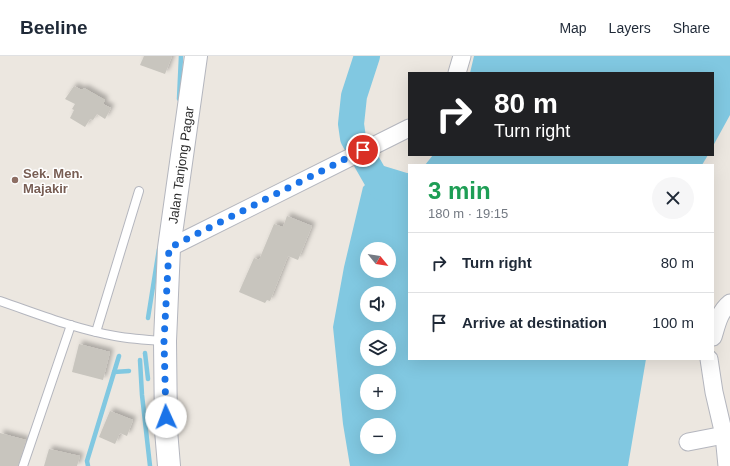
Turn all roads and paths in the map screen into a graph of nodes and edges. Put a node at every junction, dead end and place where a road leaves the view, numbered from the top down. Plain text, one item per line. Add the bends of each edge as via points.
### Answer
1 (196, 56) edge
2 (462, 56) edge
3 (457, 72) edge
4 (408, 128) edge
5 (139, 191) dead end
6 (169, 248) junction
7 (0, 301) edge
8 (730, 303) edge
9 (71, 325) junction
10 (96, 332) junction
11 (714, 334) edge
12 (164, 341) junction
13 (709, 360) edge
14 (727, 433) edge
15 (688, 442) dead end
16 (23, 466) edge
17 (169, 466) edge
18 (727, 466) edge

1 - 6 main road, Jalan Tanjong Pagar
2 - 3 street
4 - 6 street
5 - 10 lane
6 - 12 main road, Jalan Tanjong Pagar
7 - 9 lane
8 - 11 street via 719,316
9 - 10 lane
9 - 16 lane
10 - 12 lane
12 - 17 main road, Jalan Tanjong Pagar
13 - 14 street via 714,392
14 - 15 street
14 - 18 street

